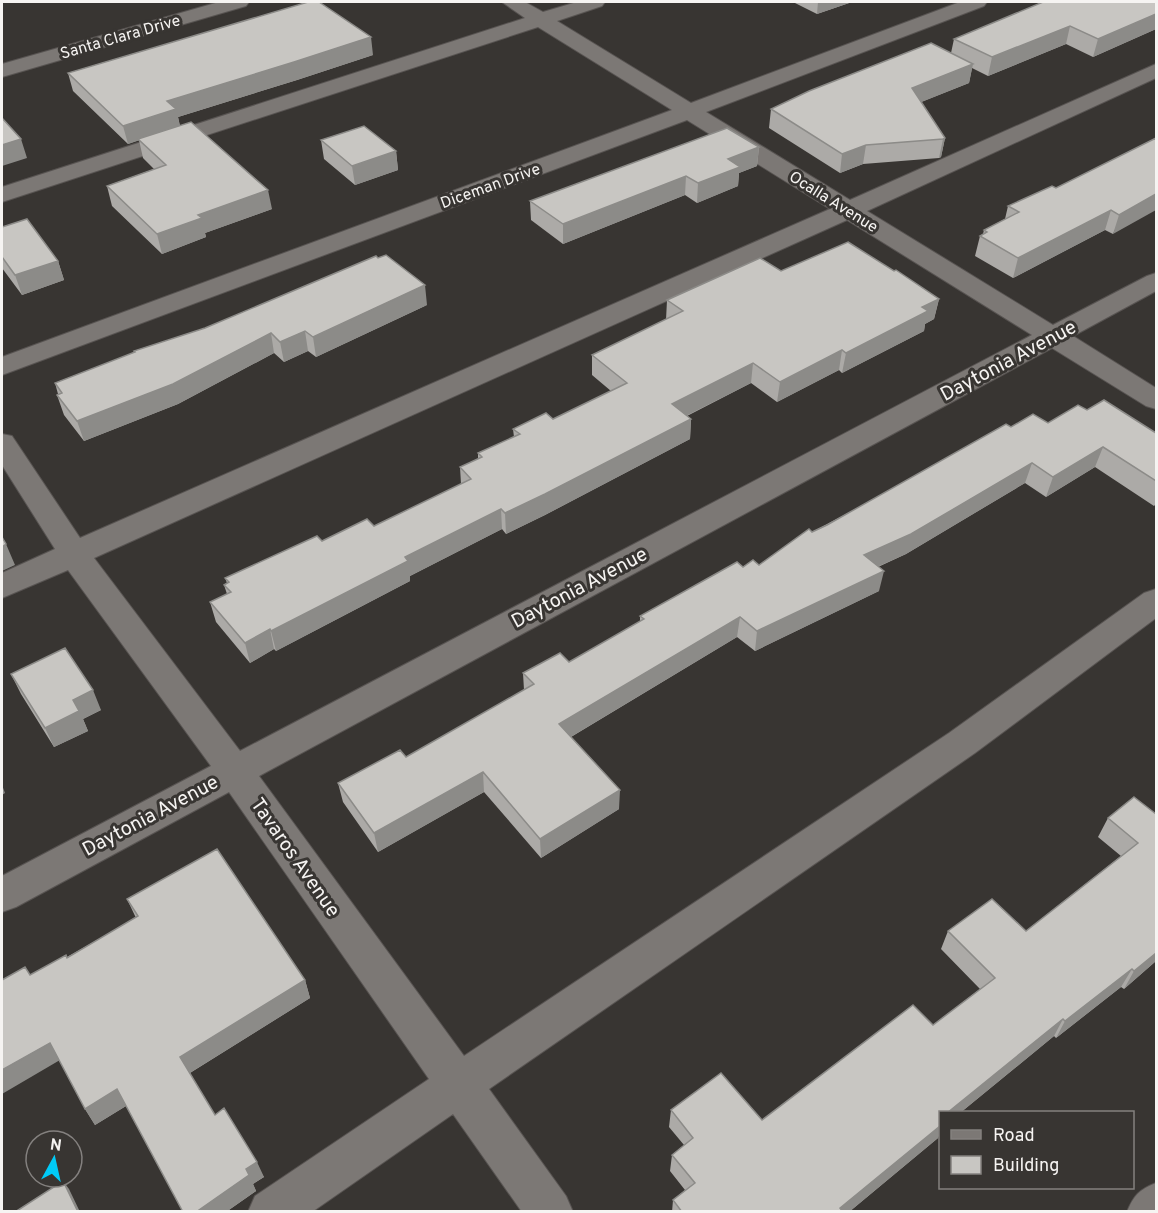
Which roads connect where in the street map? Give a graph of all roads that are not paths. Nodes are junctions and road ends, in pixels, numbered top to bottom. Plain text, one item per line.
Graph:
1 (239, 2) edge
2 (513, 2) edge
3 (595, 2) edge
4 (977, 2) edge
5 (541, 19) junction
6 (1156, 70) edge
7 (2, 71) edge
8 (690, 111) junction
9 (2, 195) edge
10 (849, 210) junction
11 (1156, 281) edge
12 (1052, 337) junction
13 (2, 366) edge
14 (1156, 400) edge
15 (2, 443) edge
16 (74, 555) junction
17 (2, 586) edge
18 (1156, 601) edge
19 (234, 770) junction
20 (2, 895) edge
21 (458, 1085) junction
22 (1156, 1206) edge
23 (271, 1212) edge
24 (550, 1212) edge
25 (1150, 1212) edge

1 - 7 street, Santa Clara Drive
2 - 5 street, Ocalla Avenue
3 - 5 street
4 - 8 street, Diceman Drive
5 - 8 street, Ocalla Avenue
5 - 9 street
6 - 10 street
8 - 10 street, Ocalla Avenue
8 - 13 street, Diceman Drive
10 - 12 street, Ocalla Avenue
10 - 16 street
11 - 12 street, Daytonia Avenue
12 - 14 street, Ocalla Avenue
12 - 19 street, Daytonia Avenue
15 - 16 street, Tavaros Avenue
16 - 17 street
16 - 19 street, Tavaros Avenue
18 - 21 street
19 - 20 street, Daytonia Avenue
19 - 21 street, Tavaros Avenue
21 - 23 street
21 - 24 street, Tavaros Avenue
22 - 25 street

